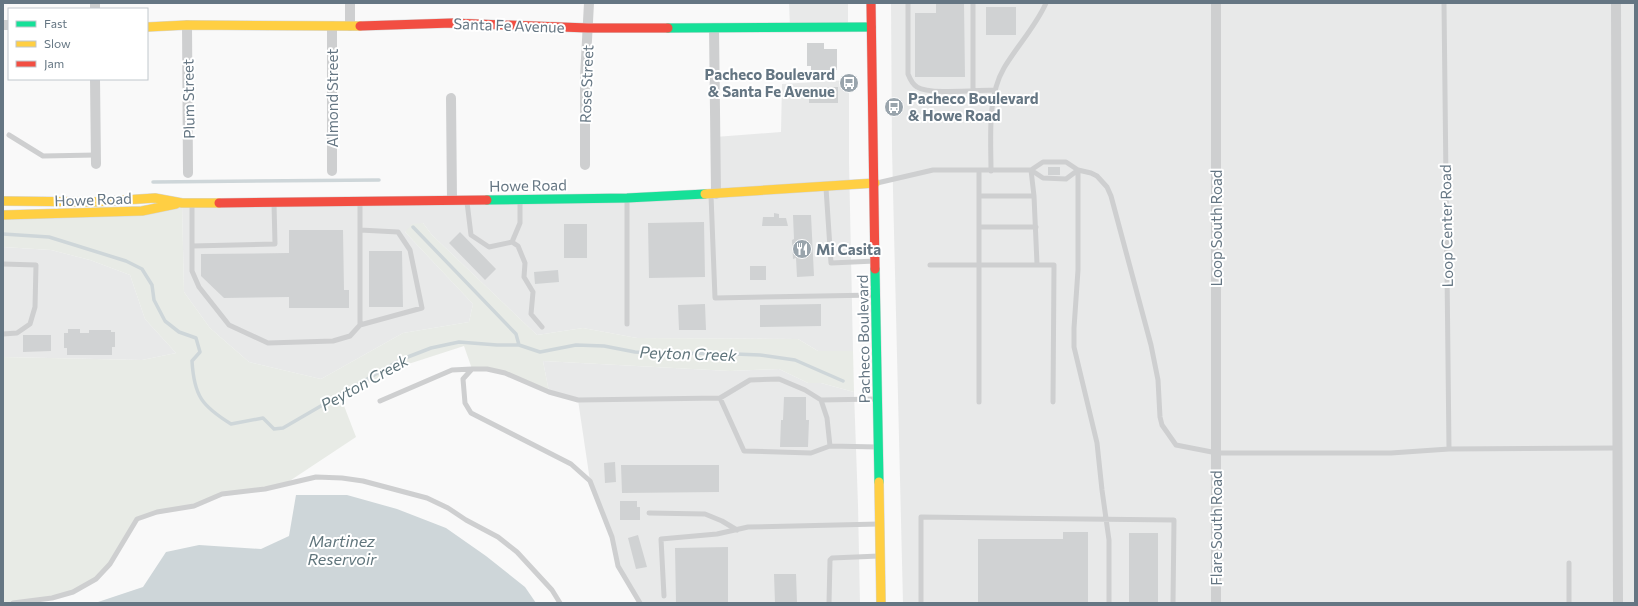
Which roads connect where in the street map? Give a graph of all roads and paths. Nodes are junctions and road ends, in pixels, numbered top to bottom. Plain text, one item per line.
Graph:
1 (350, 3) edge
2 (589, 3) edge
3 (871, 3) edge
4 (908, 3) edge
5 (973, 3) edge
6 (1046, 3) edge
7 (1216, 3) edge
8 (1444, 3) edge
9 (1616, 3) edge
10 (187, 25) junction
11 (332, 26) junction
12 (350, 26) junction
13 (148, 27) edge
14 (871, 27) junction
15 (588, 28) junction
16 (714, 28) junction
17 (95, 80) edge
18 (973, 90) junction
19 (995, 90) junction
20 (451, 98) dead end
21 (9, 136) dead end
22 (96, 160) joint
23 (585, 165) dead end
24 (1031, 170) junction
25 (1078, 170) junction
26 (332, 171) dead end
27 (979, 171) junction
28 (991, 171) junction
29 (188, 173) dead end
30 (874, 183) junction
31 (826, 187) junction
32 (713, 194) junction
33 (979, 196) junction
34 (1034, 196) junction
35 (627, 198) junction
36 (520, 199) junction
37 (360, 200) junction
38 (452, 200) junction
39 (467, 200) junction
40 (3, 201) edge
41 (274, 201) junction
42 (192, 202) junction
43 (182, 203) junction
44 (3, 215) edge
45 (979, 227) junction
46 (1036, 227) junction
47 (360, 230) junction
48 (512, 242) junction
49 (192, 246) junction
50 (876, 260) junction
51 (3, 264) edge
52 (979, 264) junction
53 (1037, 264) junction
54 (930, 265) dead end
55 (877, 295) junction
56 (628, 324) dead end
57 (360, 325) junction
58 (542, 326) dead end
59 (3, 334) edge
60 (472, 369) junction
61 (720, 398) junction
62 (878, 399) junction
63 (821, 400) junction
64 (380, 401) dead end
65 (979, 402) dead end
66 (1053, 402) dead end
67 (830, 446) junction
68 (878, 447) junction
69 (1618, 448) junction
70 (1449, 449) junction
71 (1217, 453) junction
72 (649, 513) dead end
73 (1106, 519) junction
74 (880, 524) junction
75 (736, 530) junction
76 (880, 556) junction
77 (1569, 563) dead end
78 (664, 596) dead end
79 (13, 603) edge
80 (560, 603) edge
81 (640, 603) edge
82 (829, 603) edge
83 (881, 603) edge
84 (921, 603) edge
85 (1109, 603) edge
86 (1173, 603) edge
87 (1216, 603) edge
88 (1569, 603) edge
89 (1618, 603) edge

1 - 12 street
2 - 15 street, Rose Street
3 - 14 street, Pacheco Boulevard
4 - 18 lane
5 - 18 lane
6 - 19 lane
7 - 71 street, Loop South Road
8 - 70 lane, Loop Center Road
9 - 69 street
10 - 11 street, Santa Fe Avenue
10 - 13 street, Santa Fe Avenue
10 - 29 street, Plum Street
11 - 12 street, Santa Fe Avenue
11 - 26 street, Almond Street
12 - 15 street, Santa Fe Avenue
14 - 16 street, Santa Fe Avenue
14 - 30 street, Pacheco Boulevard
15 - 16 street, Santa Fe Avenue
15 - 23 street, Rose Street
16 - 32 street
17 - 22 street
18 - 19 lane
19 - 28 lane
20 - 38 street
21 - 22 lane
24 - 25 lane
24 - 25 lane
24 - 28 lane
24 - 34 lane
25 - 71 lane
25 - 73 lane
27 - 28 lane
27 - 30 lane
27 - 33 lane
30 - 31 street, Howe Road
30 - 50 street, Pacheco Boulevard
31 - 32 street, Howe Road
31 - 50 lane
32 - 35 street, Howe Road
32 - 55 lane
33 - 34 lane
33 - 45 lane
34 - 46 lane
35 - 36 street, Howe Road
35 - 56 lane
36 - 39 street, Howe Road
36 - 48 lane
37 - 38 street, Howe Road
37 - 41 street, Howe Road
37 - 47 lane
38 - 39 street, Howe Road
39 - 48 lane
40 - 43 street, Howe Road
41 - 42 street, Howe Road
41 - 49 lane
42 - 43 street, Howe Road
42 - 49 lane
43 - 44 street, Howe Road
45 - 46 lane
45 - 52 lane
46 - 53 lane
47 - 57 lane
47 - 57 lane
48 - 58 lane
49 - 57 lane
50 - 55 street, Pacheco Boulevard
51 - 59 lane
52 - 53 lane
52 - 54 lane
52 - 65 lane
53 - 66 lane
55 - 62 street, Pacheco Boulevard
60 - 61 lane
60 - 64 lane
60 - 81 lane
61 - 63 lane
61 - 67 lane
62 - 63 lane
62 - 68 street, Pacheco Boulevard
63 - 67 lane
67 - 68 lane
68 - 74 street, Pacheco Boulevard
69 - 70 lane
69 - 89 street
70 - 71 lane
71 - 87 street, Flare South Road
72 - 75 lane
73 - 84 lane
73 - 85 lane
73 - 86 lane
74 - 75 lane
74 - 76 street, Pacheco Boulevard
75 - 78 lane
76 - 82 lane
76 - 83 street, Pacheco Boulevard
77 - 88 lane
79 - 80 lane

